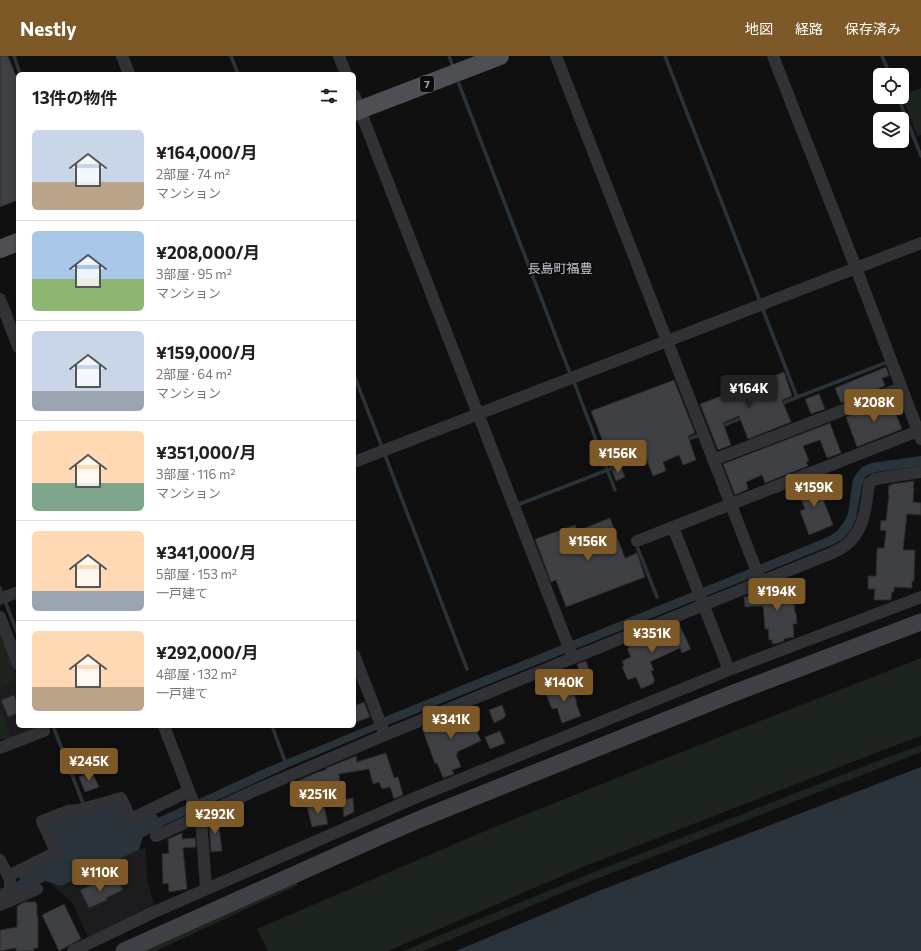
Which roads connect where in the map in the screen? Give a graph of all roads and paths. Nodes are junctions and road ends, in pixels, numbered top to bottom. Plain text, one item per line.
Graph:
1 (122, 56) edge
2 (339, 56) edge
3 (500, 56) edge
4 (556, 56) edge
5 (773, 56) edge
6 (128, 72) edge
7 (345, 72) edge
8 (356, 106) edge
9 (16, 243) edge
10 (921, 243) edge
11 (0, 249) edge
12 (856, 268) junction
13 (0, 299) edge
14 (667, 341) junction
15 (16, 342) edge
16 (901, 388) junction
17 (478, 414) junction
18 (920, 435) edge
19 (713, 460) junction
20 (356, 461) edge
21 (921, 472) edge
22 (730, 504) junction
23 (673, 527) junction
24 (637, 541) dead end
25 (760, 580) junction
26 (921, 597) edge
27 (703, 604) junction
28 (0, 617) edge
29 (921, 622) edge
30 (572, 656) junction
31 (16, 659) edge
32 (356, 660) edge
33 (729, 670) junction
34 (43, 728) edge
35 (165, 728) edge
36 (384, 734) junction
37 (0, 748) edge
38 (191, 795) junction
39 (199, 814) junction
40 (156, 836) dead end
41 (0, 860) edge
42 (9, 877) junction
43 (37, 889) dead end
44 (206, 889) junction
45 (6, 902) edge
46 (73, 951) edge
47 (124, 951) edge

1 - 6 street
2 - 7 street
3 - 8 main road, 7
4 - 14 street
5 - 12 street
8 - 17 street
9 - 11 main road
10 - 12 street
12 - 14 street
12 - 16 street
13 - 15 street
14 - 17 street
14 - 19 street
16 - 18 street
16 - 19 street
17 - 20 street
17 - 30 street
18 - 22 street
19 - 22 street
21 - 25 street
22 - 23 street
22 - 25 street
23 - 24 street
23 - 27 street
25 - 27 street
26 - 33 street
27 - 30 street
27 - 33 street
28 - 31 street
29 - 47 street
30 - 36 street
32 - 36 street
33 - 44 street
34 - 37 street
35 - 38 street
36 - 39 street
38 - 39 street
38 - 42 street
39 - 40 street
39 - 44 street
41 - 42 street
42 - 45 street
43 - 45 street
44 - 46 street

